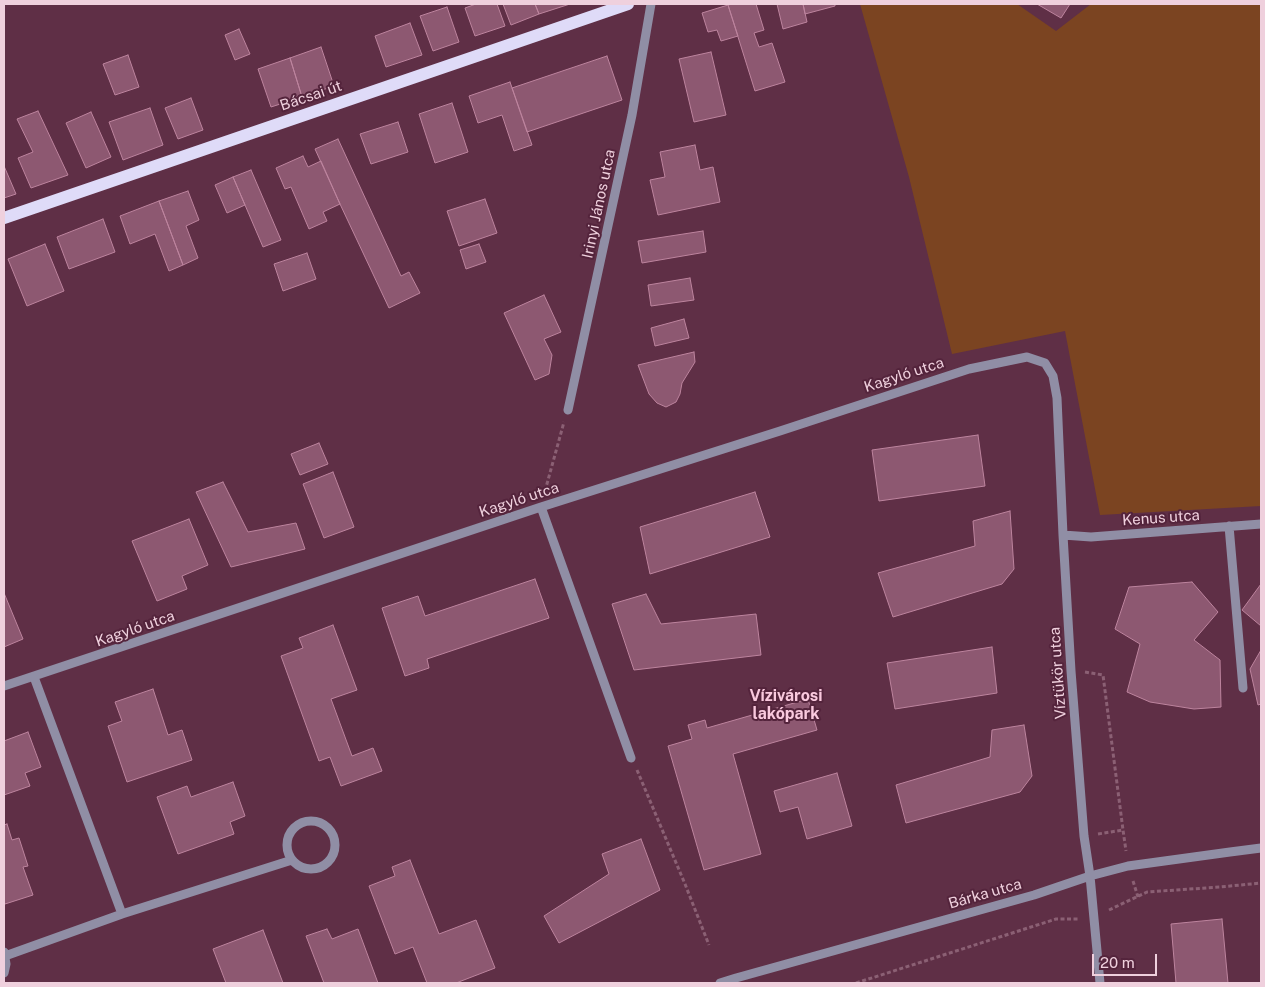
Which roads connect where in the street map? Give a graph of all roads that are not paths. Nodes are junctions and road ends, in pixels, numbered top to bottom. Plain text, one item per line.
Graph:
1 (628, 4) edge
2 (650, 4) edge
3 (4, 218) edge
4 (1045, 363) joint
5 (568, 410) road end
6 (541, 507) junction
7 (1261, 524) edge
8 (1229, 526) junction
9 (1063, 534) junction
10 (34, 677) junction
11 (4, 686) edge
12 (1243, 688) dead end
13 (631, 758) road end
14 (1261, 848) edge
15 (292, 860) junction
16 (1090, 876) junction
17 (122, 914) junction
18 (5, 954) edge
19 (4, 973) edge
20 (720, 983) edge
21 (1100, 983) edge

1 - 3 main road, Bácsai út
2 - 5 street, Irinyi János utca
4 - 6 street, Kagyló utca
4 - 9 street, Víztükör utca
6 - 10 street, Kagyló utca
6 - 13 street
7 - 8 street, Kenus utca
8 - 9 street, Kenus utca
8 - 12 street
9 - 16 street, Víztükör utca
10 - 11 street, Kagyló utca
10 - 17 street
14 - 16 street, Bárka utca
15 - 15 street
15 - 17 street
16 - 20 street, Bárka utca
16 - 21 street, Víztükör utca
17 - 18 street
18 - 19 street

